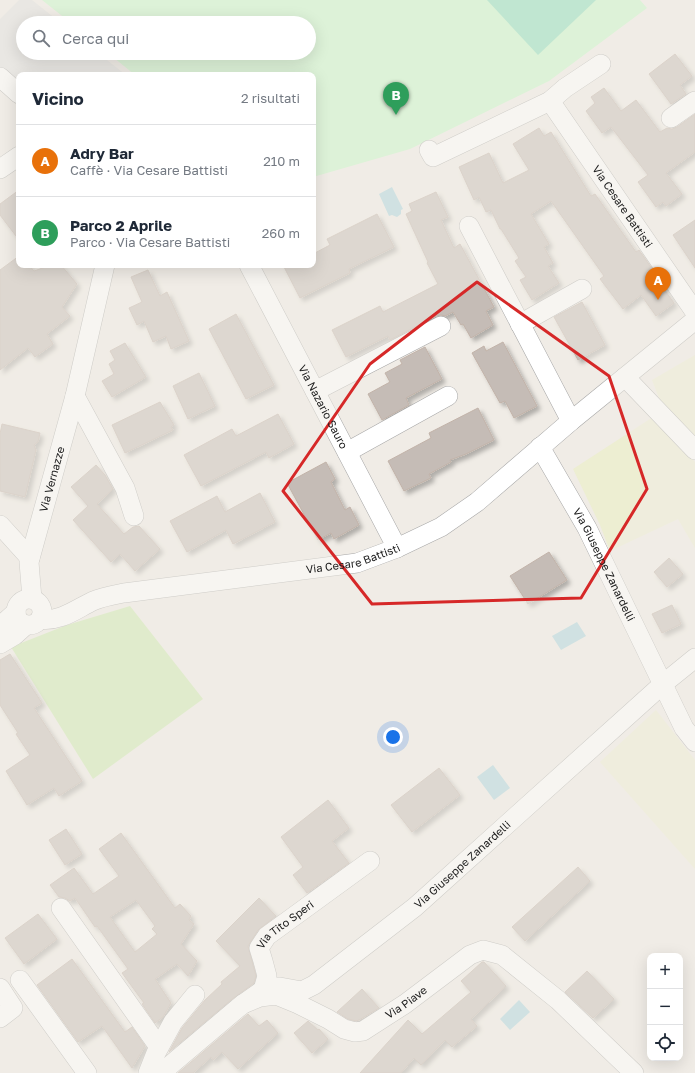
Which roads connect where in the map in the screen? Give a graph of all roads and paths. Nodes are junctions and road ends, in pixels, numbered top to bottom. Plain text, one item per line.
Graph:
1 (601, 64) dead end
2 (0, 77) edge
3 (16, 91) edge
4 (695, 100) edge
5 (550, 101) junction
6 (671, 118) dead end
7 (429, 150) dead end
8 (16, 158) edge
9 (0, 169) edge
10 (469, 226) dead end
11 (104, 268) edge
12 (251, 268) edge
13 (582, 289) dead end
14 (695, 312) edge
15 (695, 320) edge
16 (520, 324) junction
17 (441, 326) dead end
18 (626, 377) junction
19 (315, 391) junction
20 (75, 396) junction
21 (448, 396) dead end
22 (571, 421) junction
23 (540, 447) junction
24 (695, 450) edge
25 (347, 452) junction
26 (134, 516) dead end
27 (0, 525) edge
28 (397, 548) junction
29 (30, 560) junction
30 (29, 611) junction
31 (0, 626) edge
32 (0, 644) edge
33 (695, 658) edge
34 (668, 680) junction
35 (695, 742) edge
36 (370, 861) dead end
37 (61, 908) dead end
38 (20, 980) dead end
39 (0, 988) edge
40 (263, 990) junction
41 (195, 995) dead end
42 (243, 1004) junction
43 (0, 1018) edge
44 (159, 1047) junction
45 (87, 1073) edge
46 (148, 1073) edge
47 (161, 1073) edge
48 (634, 1073) edge

1 - 5 street
2 - 3 street
4 - 6 street
5 - 7 street
5 - 14 street, Via Cesare Battisti
8 - 9 street
10 - 16 street
11 - 20 street, Via Vernazze
12 - 19 street, Via Nazario Sauro
13 - 16 street
15 - 18 street, Via Cesare Battisti
16 - 22 street
17 - 19 street
18 - 22 street, Via Cesare Battisti
18 - 24 street
19 - 25 street, Via Nazario Sauro
20 - 26 street
20 - 29 street, Via Vernazze
21 - 25 street
22 - 23 street, Via Cesare Battisti
23 - 28 street, Via Cesare Battisti
23 - 34 street, Via Giuseppe Zanardelli
25 - 28 street, Via Nazario Sauro
27 - 29 street
28 - 30 street, Via Cesare Battisti
29 - 30 street, Via Vernazze
30 - 31 street
30 - 32 street
33 - 34 street
34 - 35 street
34 - 40 street, Via Giuseppe Zanardelli
36 - 40 street, Via Tito Speri
37 - 44 street
38 - 45 street
39 - 43 street
40 - 42 street, Via Giuseppe Zanardelli
41 - 44 street
42 - 47 street, Via Piave
42 - 48 street, Via Piave
44 - 46 street

